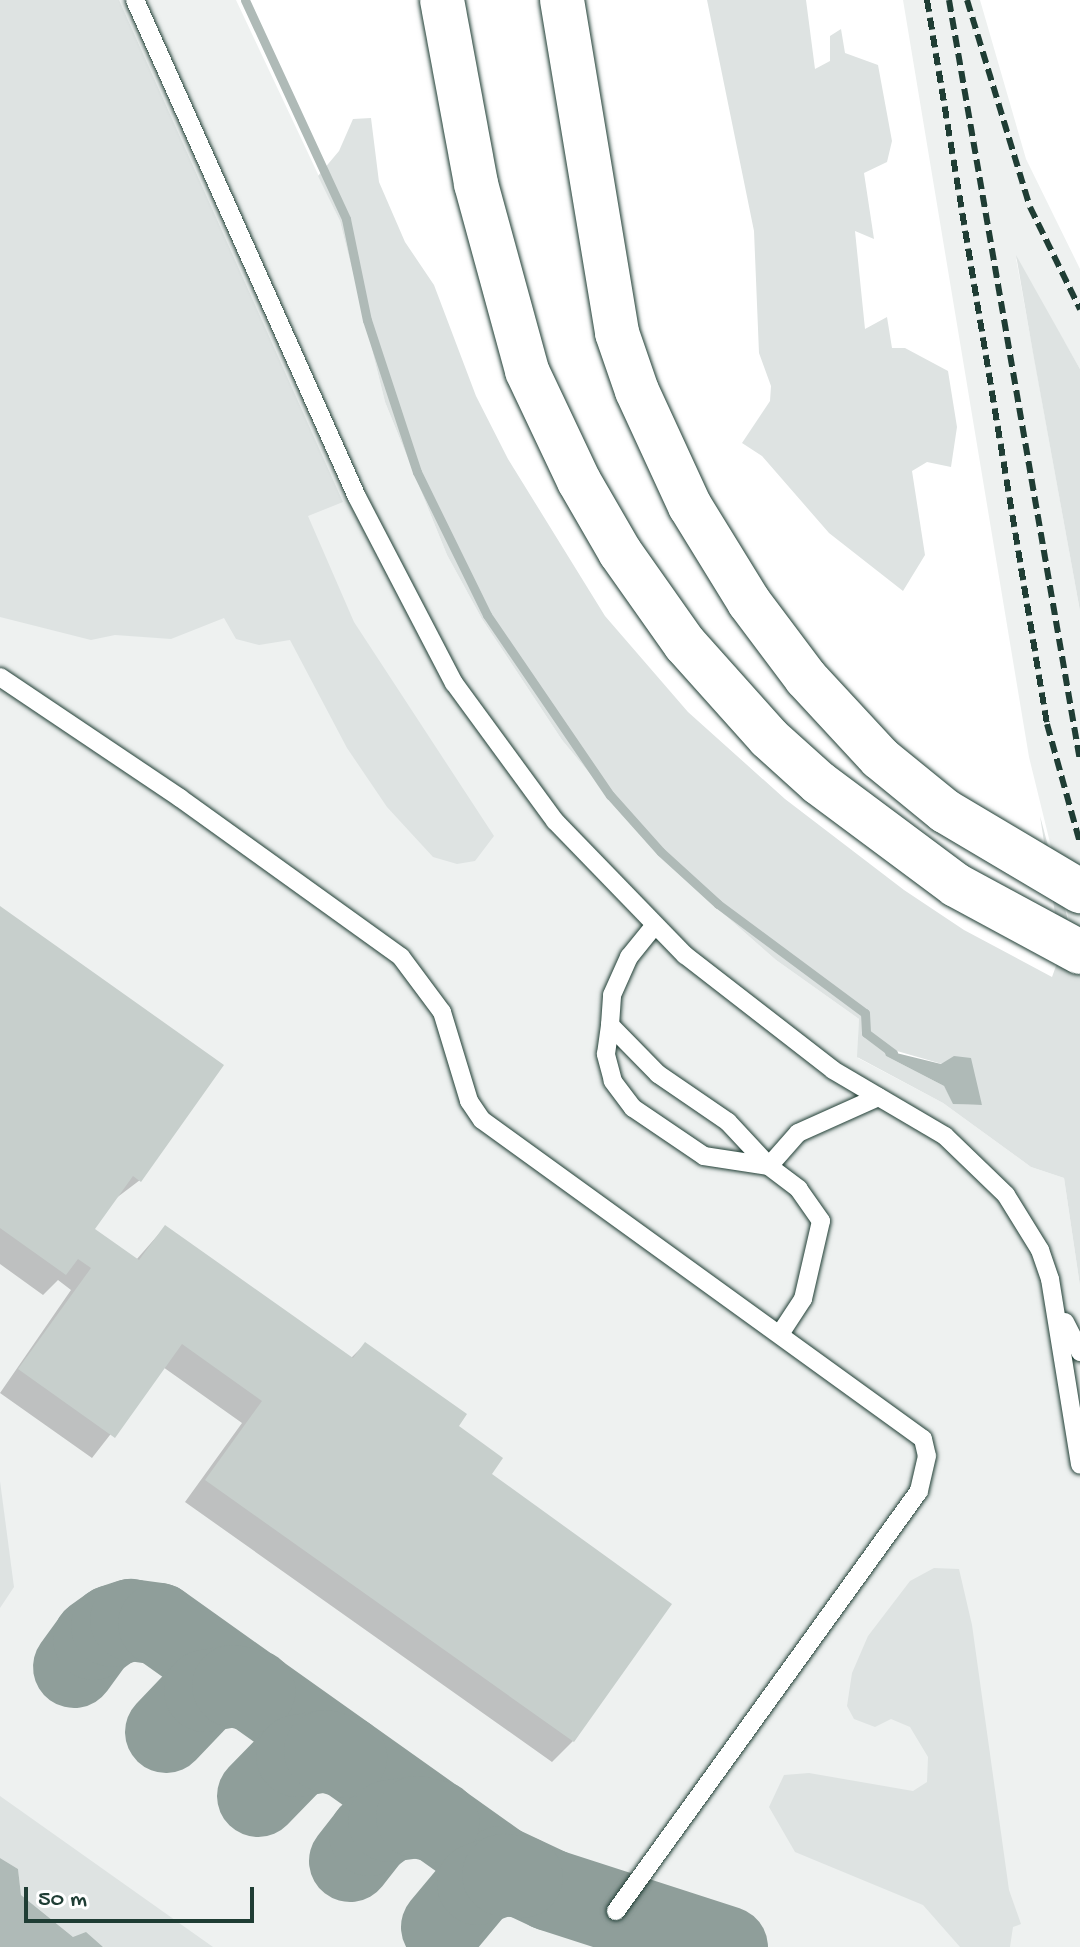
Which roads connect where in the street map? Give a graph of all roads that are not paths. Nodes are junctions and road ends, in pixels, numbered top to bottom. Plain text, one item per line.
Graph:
1 (135, 0) edge
2 (442, 0) edge
3 (456, 0) edge
4 (562, 0) edge
5 (584, 0) edge
6 (588, 166) junction
7 (476, 184) junction
8 (0, 677) edge
9 (1080, 891) edge
10 (654, 926) junction
11 (1080, 952) edge
12 (610, 1025) junction
13 (878, 1097) junction
14 (769, 1166) junction
15 (1057, 1305) junction
16 (780, 1334) junction
17 (1080, 1352) edge
18 (1080, 1465) edge
19 (616, 1911) dead end

1 - 10 lane
2 - 7 highway
3 - 7 highway
4 - 6 highway
5 - 6 highway
6 - 9 highway
7 - 11 highway
8 - 16 lane
10 - 12 lane
10 - 13 lane
12 - 14 lane
12 - 14 lane
13 - 14 lane
13 - 15 lane
14 - 16 lane
15 - 17 lane
15 - 18 lane
16 - 19 lane

